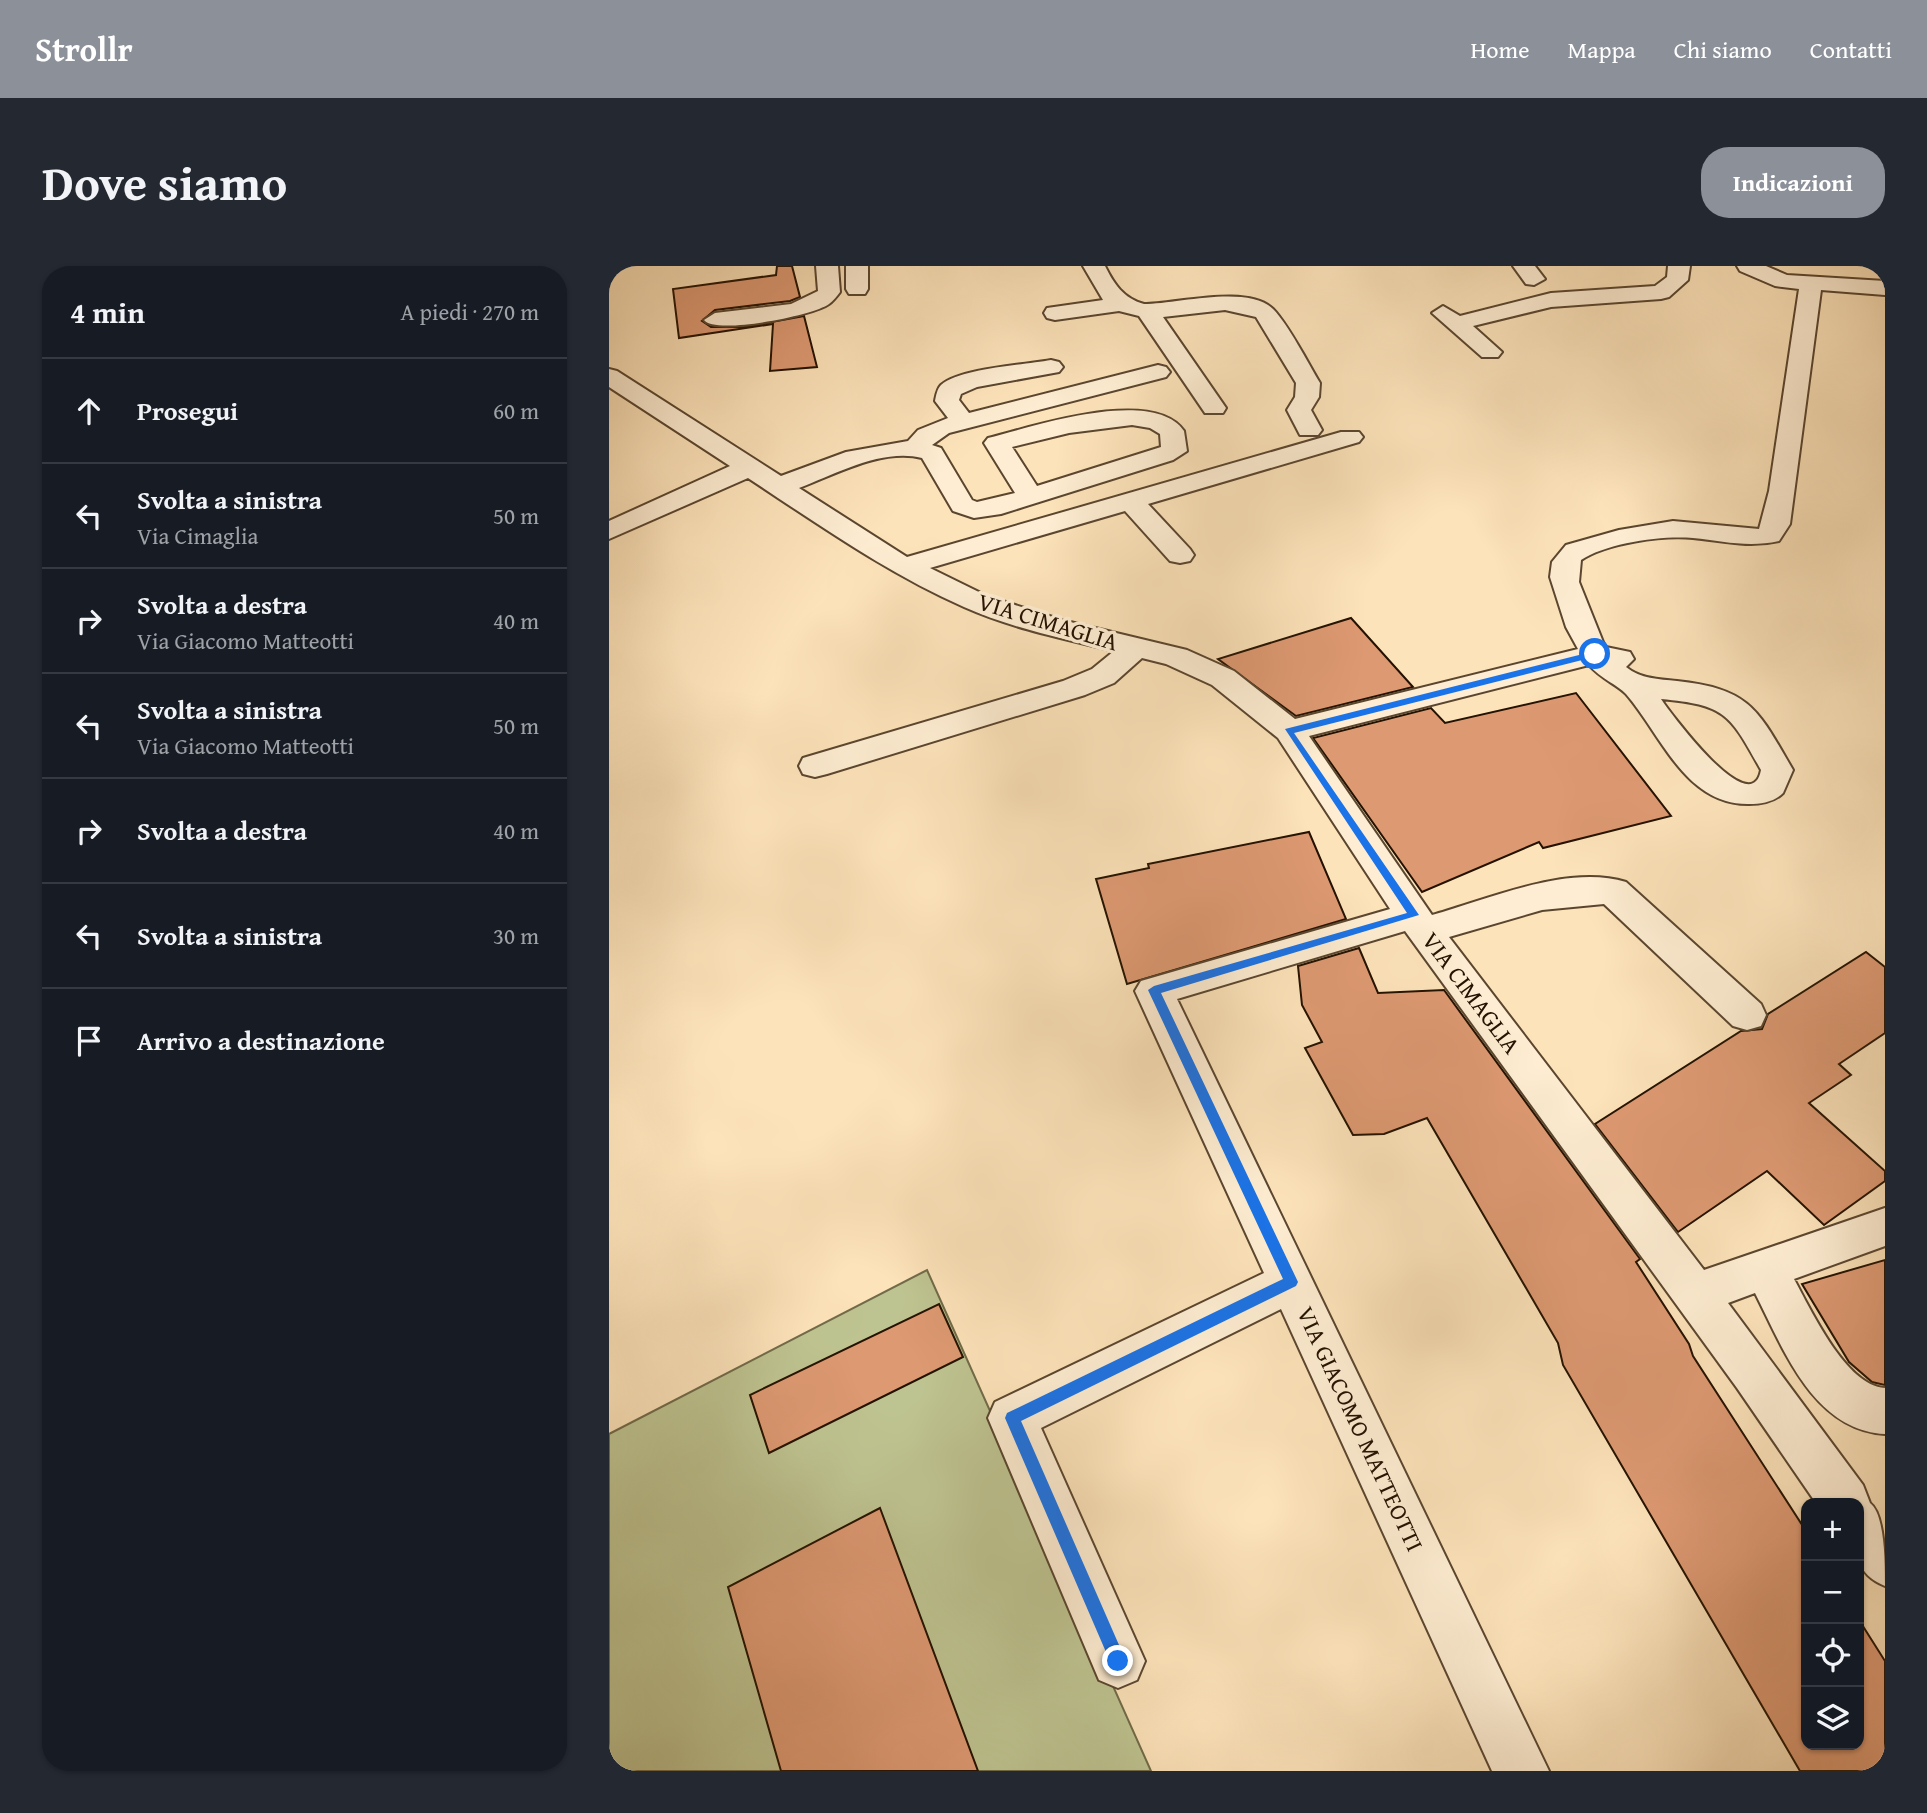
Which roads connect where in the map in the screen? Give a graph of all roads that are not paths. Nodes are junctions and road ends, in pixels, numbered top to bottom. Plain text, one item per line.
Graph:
1 (827, 266) edge
2 (857, 266) edge
3 (1094, 266) edge
4 (1679, 266) edge
5 (1748, 266) edge
6 (1811, 284) junction
7 (1885, 288) edge
8 (857, 289) dead end
9 (1122, 304) junction
10 (1147, 311) junction
11 (1055, 313) dead end
12 (715, 320) dead end
13 (1490, 352) dead end
14 (1051, 367) dead end
15 (1158, 372) dead end
16 (609, 376) edge
17 (1214, 408) dead end
18 (963, 421) junction
19 (1310, 430) dead end
20 (1350, 437) dead end
21 (997, 443) junction
22 (924, 450) junction
23 (750, 467) junction
24 (779, 486) junction
25 (1030, 496) junction
26 (1129, 499) junction
27 (609, 531) edge
28 (1687, 547) dead end
29 (1180, 555) dead end
30 (904, 567) junction
31 (1137, 648) junction
32 (1595, 654) junction
33 (1630, 672) junction
34 (1743, 687) dead end
35 (1289, 731) junction
36 (815, 766) dead end
37 (1419, 923) junction
38 (1747, 1016) dead end
39 (1885, 1227) edge
40 (1766, 1269) junction
41 (1291, 1282) junction
42 (1695, 1294) junction
43 (1885, 1410) edge
44 (1841, 1498) edge
45 (1864, 1531) edge
46 (1885, 1561) edge
47 (1118, 1661) dead end
48 (1521, 1771) edge

1 - 12 street
2 - 8 street
3 - 9 street
4 - 13 street
5 - 6 street
6 - 7 street
6 - 32 street
9 - 10 street
9 - 11 street
10 - 17 street
10 - 19 street
14 - 18 street
15 - 18 street
16 - 23 street, VIA CIMAGLIA
18 - 22 street
20 - 26 street
21 - 22 street
21 - 25 street
21 - 25 street
22 - 24 street
22 - 25 street
23 - 24 street, VIA CIMAGLIA
23 - 27 street
24 - 30 street, VIA CIMAGLIA
26 - 29 street
26 - 30 street
28 - 33 street
30 - 31 street, VIA CIMAGLIA
31 - 35 street, VIA CIMAGLIA
31 - 36 street
32 - 33 street
32 - 35 street
33 - 34 street
35 - 37 street, VIA CIMAGLIA
37 - 38 street
37 - 41 street, VIA GIACOMO MATTEOTTI
37 - 42 street, VIA CIMAGLIA
39 - 40 street
40 - 42 street
40 - 43 street
41 - 47 street
41 - 48 street, VIA GIACOMO MATTEOTTI
42 - 44 street, VIA CIMAGLIA
45 - 46 street

